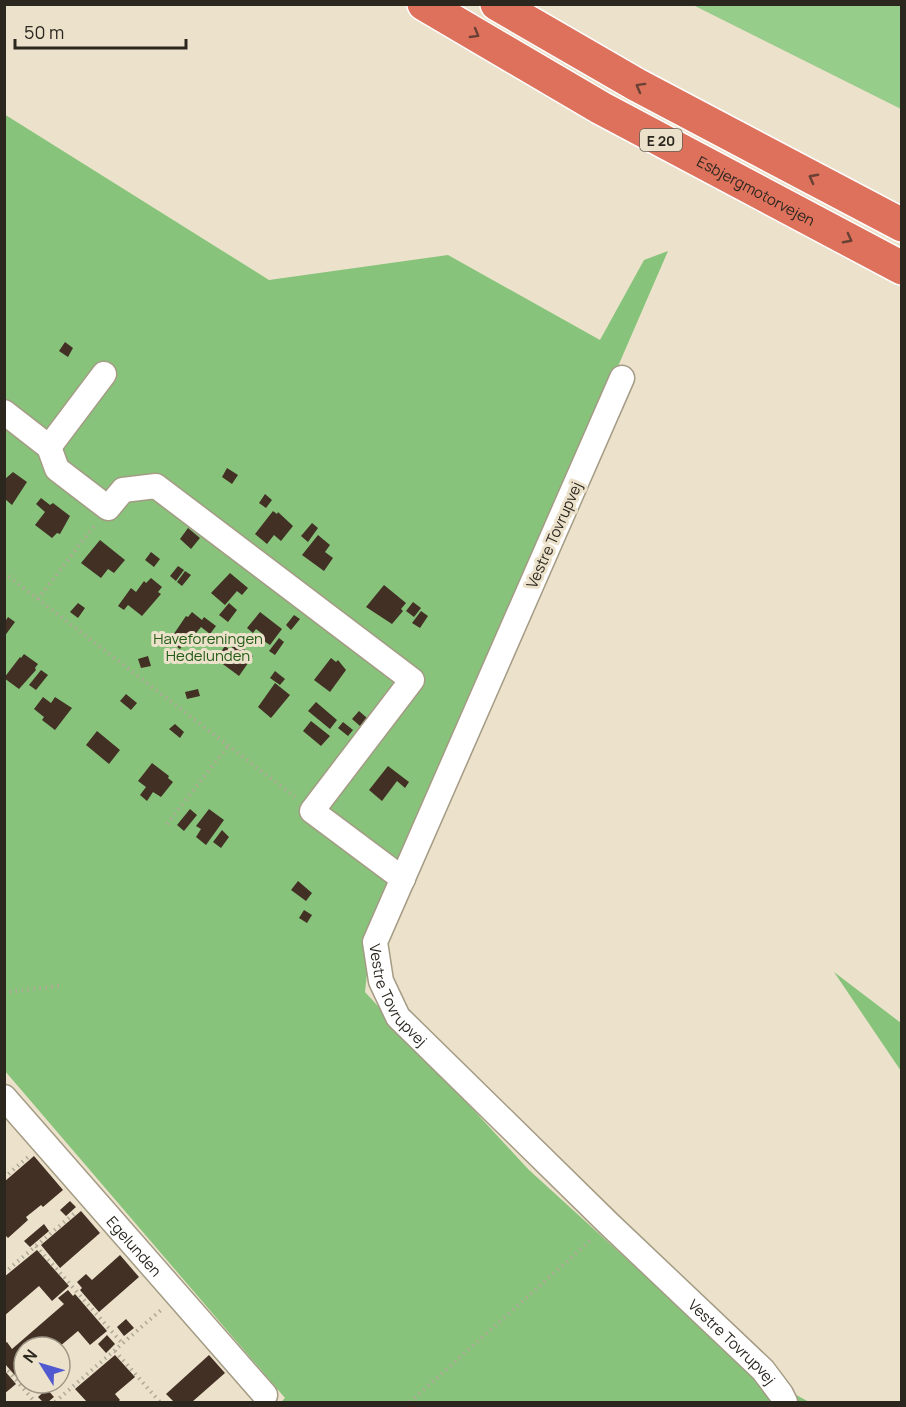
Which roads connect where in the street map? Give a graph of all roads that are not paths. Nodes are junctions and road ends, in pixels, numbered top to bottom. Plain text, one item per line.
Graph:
1 (424, 4) edge
2 (497, 4) edge
3 (902, 225) edge
4 (902, 268) edge
5 (104, 374) dead end
6 (622, 378) dead end
7 (4, 412) edge
8 (49, 447) junction
9 (403, 879) junction
10 (4, 1097) edge
11 (265, 1395) dead end
12 (784, 1402) edge

1 -> 4 highway, Esbjergmotorvejen / E 20
3 -> 2 highway, E 20
5 - 8 street
6 - 9 street, Vestre Tovrupvej
7 - 8 street
8 - 9 street
9 - 12 street, Vestre Tovrupvej
10 - 11 street, Egelunden

